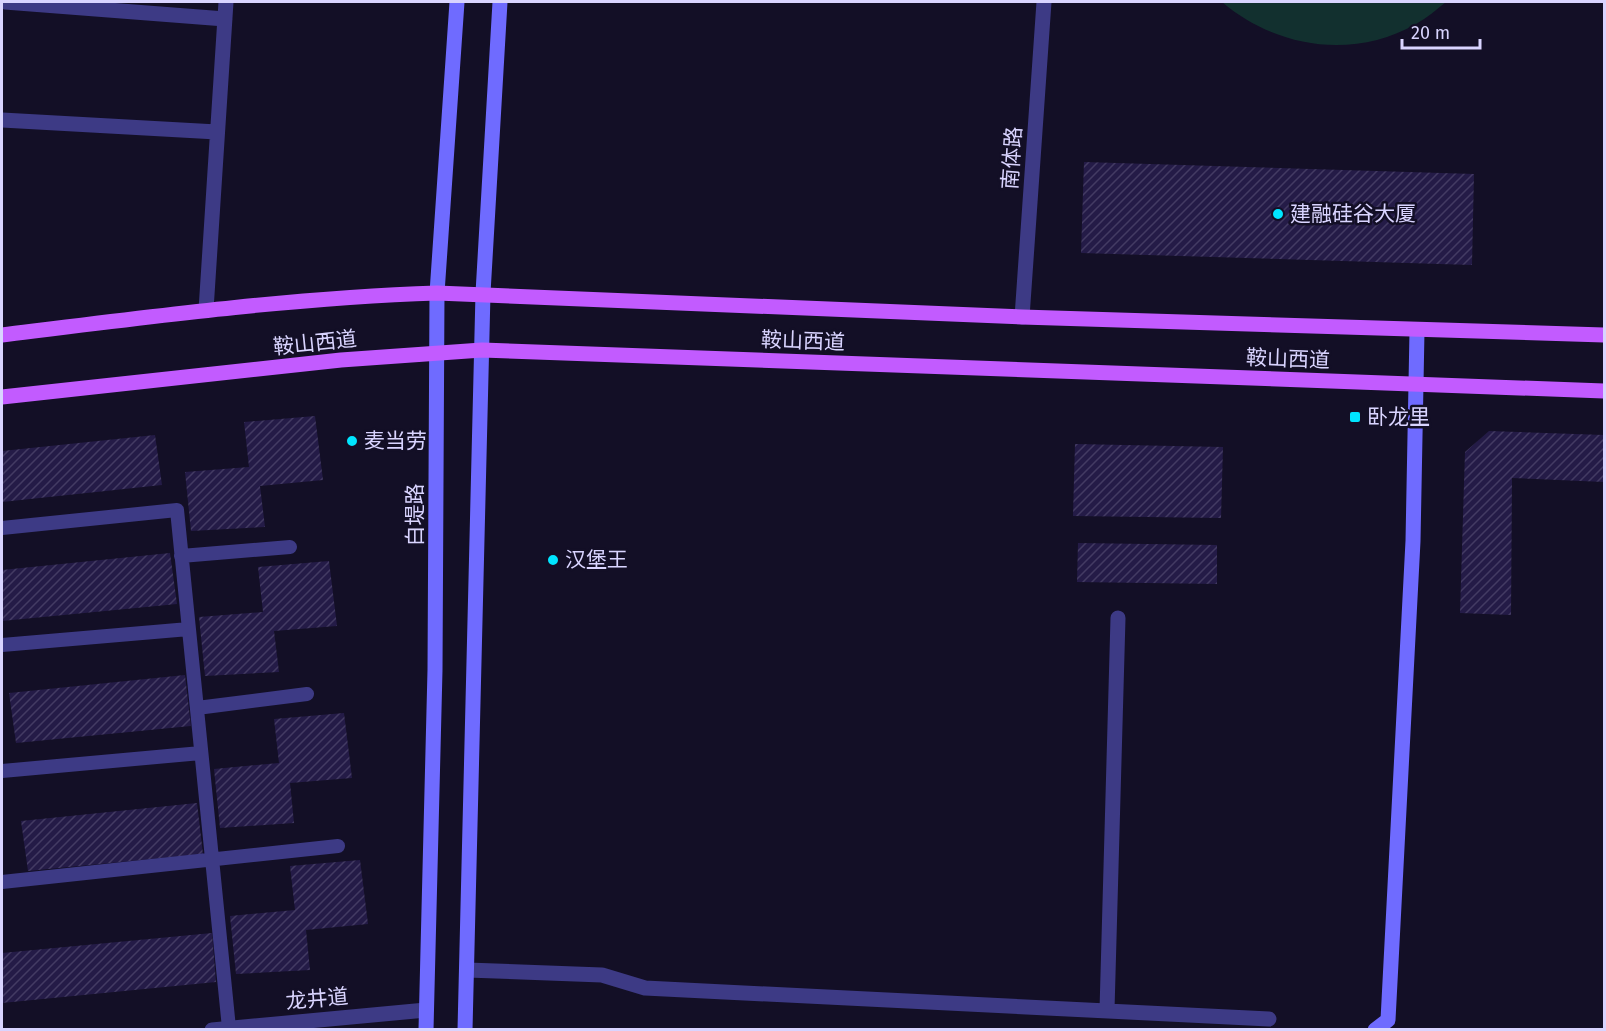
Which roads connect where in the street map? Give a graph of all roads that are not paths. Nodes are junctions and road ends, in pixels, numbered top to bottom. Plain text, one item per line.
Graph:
1 (5, 2) edge
2 (226, 2) edge
3 (457, 2) edge
4 (500, 2) edge
5 (1044, 2) edge
6 (225, 19) junction
7 (2, 120) edge
8 (217, 132) junction
9 (437, 292) junction
10 (483, 293) junction
11 (206, 310) junction
12 (1022, 317) junction
13 (1417, 331) junction
14 (2, 335) edge
15 (1605, 335) edge
16 (482, 350) junction
17 (436, 352) junction
18 (1417, 385) junction
19 (1605, 391) edge
20 (2, 397) edge
21 (2, 528) edge
22 (290, 547) dead end
23 (181, 556) junction
24 (1118, 618) dead end
25 (189, 629) junction
26 (2, 645) edge
27 (307, 694) dead end
28 (196, 708) junction
29 (201, 753) junction
30 (2, 771) edge
31 (338, 846) dead end
32 (212, 861) junction
33 (2, 882) edge
34 (467, 970) junction
35 (426, 1010) junction
36 (1107, 1010) junction
37 (1269, 1019) dead end
38 (229, 1028) junction
39 (212, 1029) edge
40 (426, 1029) edge
41 (465, 1029) edge
42 (1375, 1029) edge

1 - 6 street
2 - 6 street
3 - 9 main road, 白堤路
4 - 10 main road
5 - 12 street, 南体路
6 - 8 street
7 - 8 street
8 - 11 street
9 - 10 main road, 鞍山西道
9 - 11 main road, 鞍山西道
9 - 17 main road, 白堤路
10 - 12 main road, 鞍山西道
10 - 16 main road
11 - 14 main road, 鞍山西道
12 - 13 main road, 鞍山西道
13 - 15 main road, 鞍山西道
13 - 18 main road
16 - 17 main road, 鞍山西道
16 - 18 main road, 鞍山西道
16 - 34 main road
17 - 20 main road, 鞍山西道
17 - 35 main road, 白堤路
18 - 19 main road, 鞍山西道
18 - 42 main road
21 - 23 lane
22 - 23 lane
23 - 25 lane
24 - 36 street
25 - 26 lane
25 - 28 lane
27 - 28 lane
28 - 29 lane
29 - 30 lane
29 - 32 lane
31 - 32 lane
32 - 33 lane
32 - 38 lane
34 - 36 street
34 - 41 main road
35 - 38 street, 龙井道
35 - 40 main road, 白堤路
36 - 37 street
38 - 39 street, 龙井道

